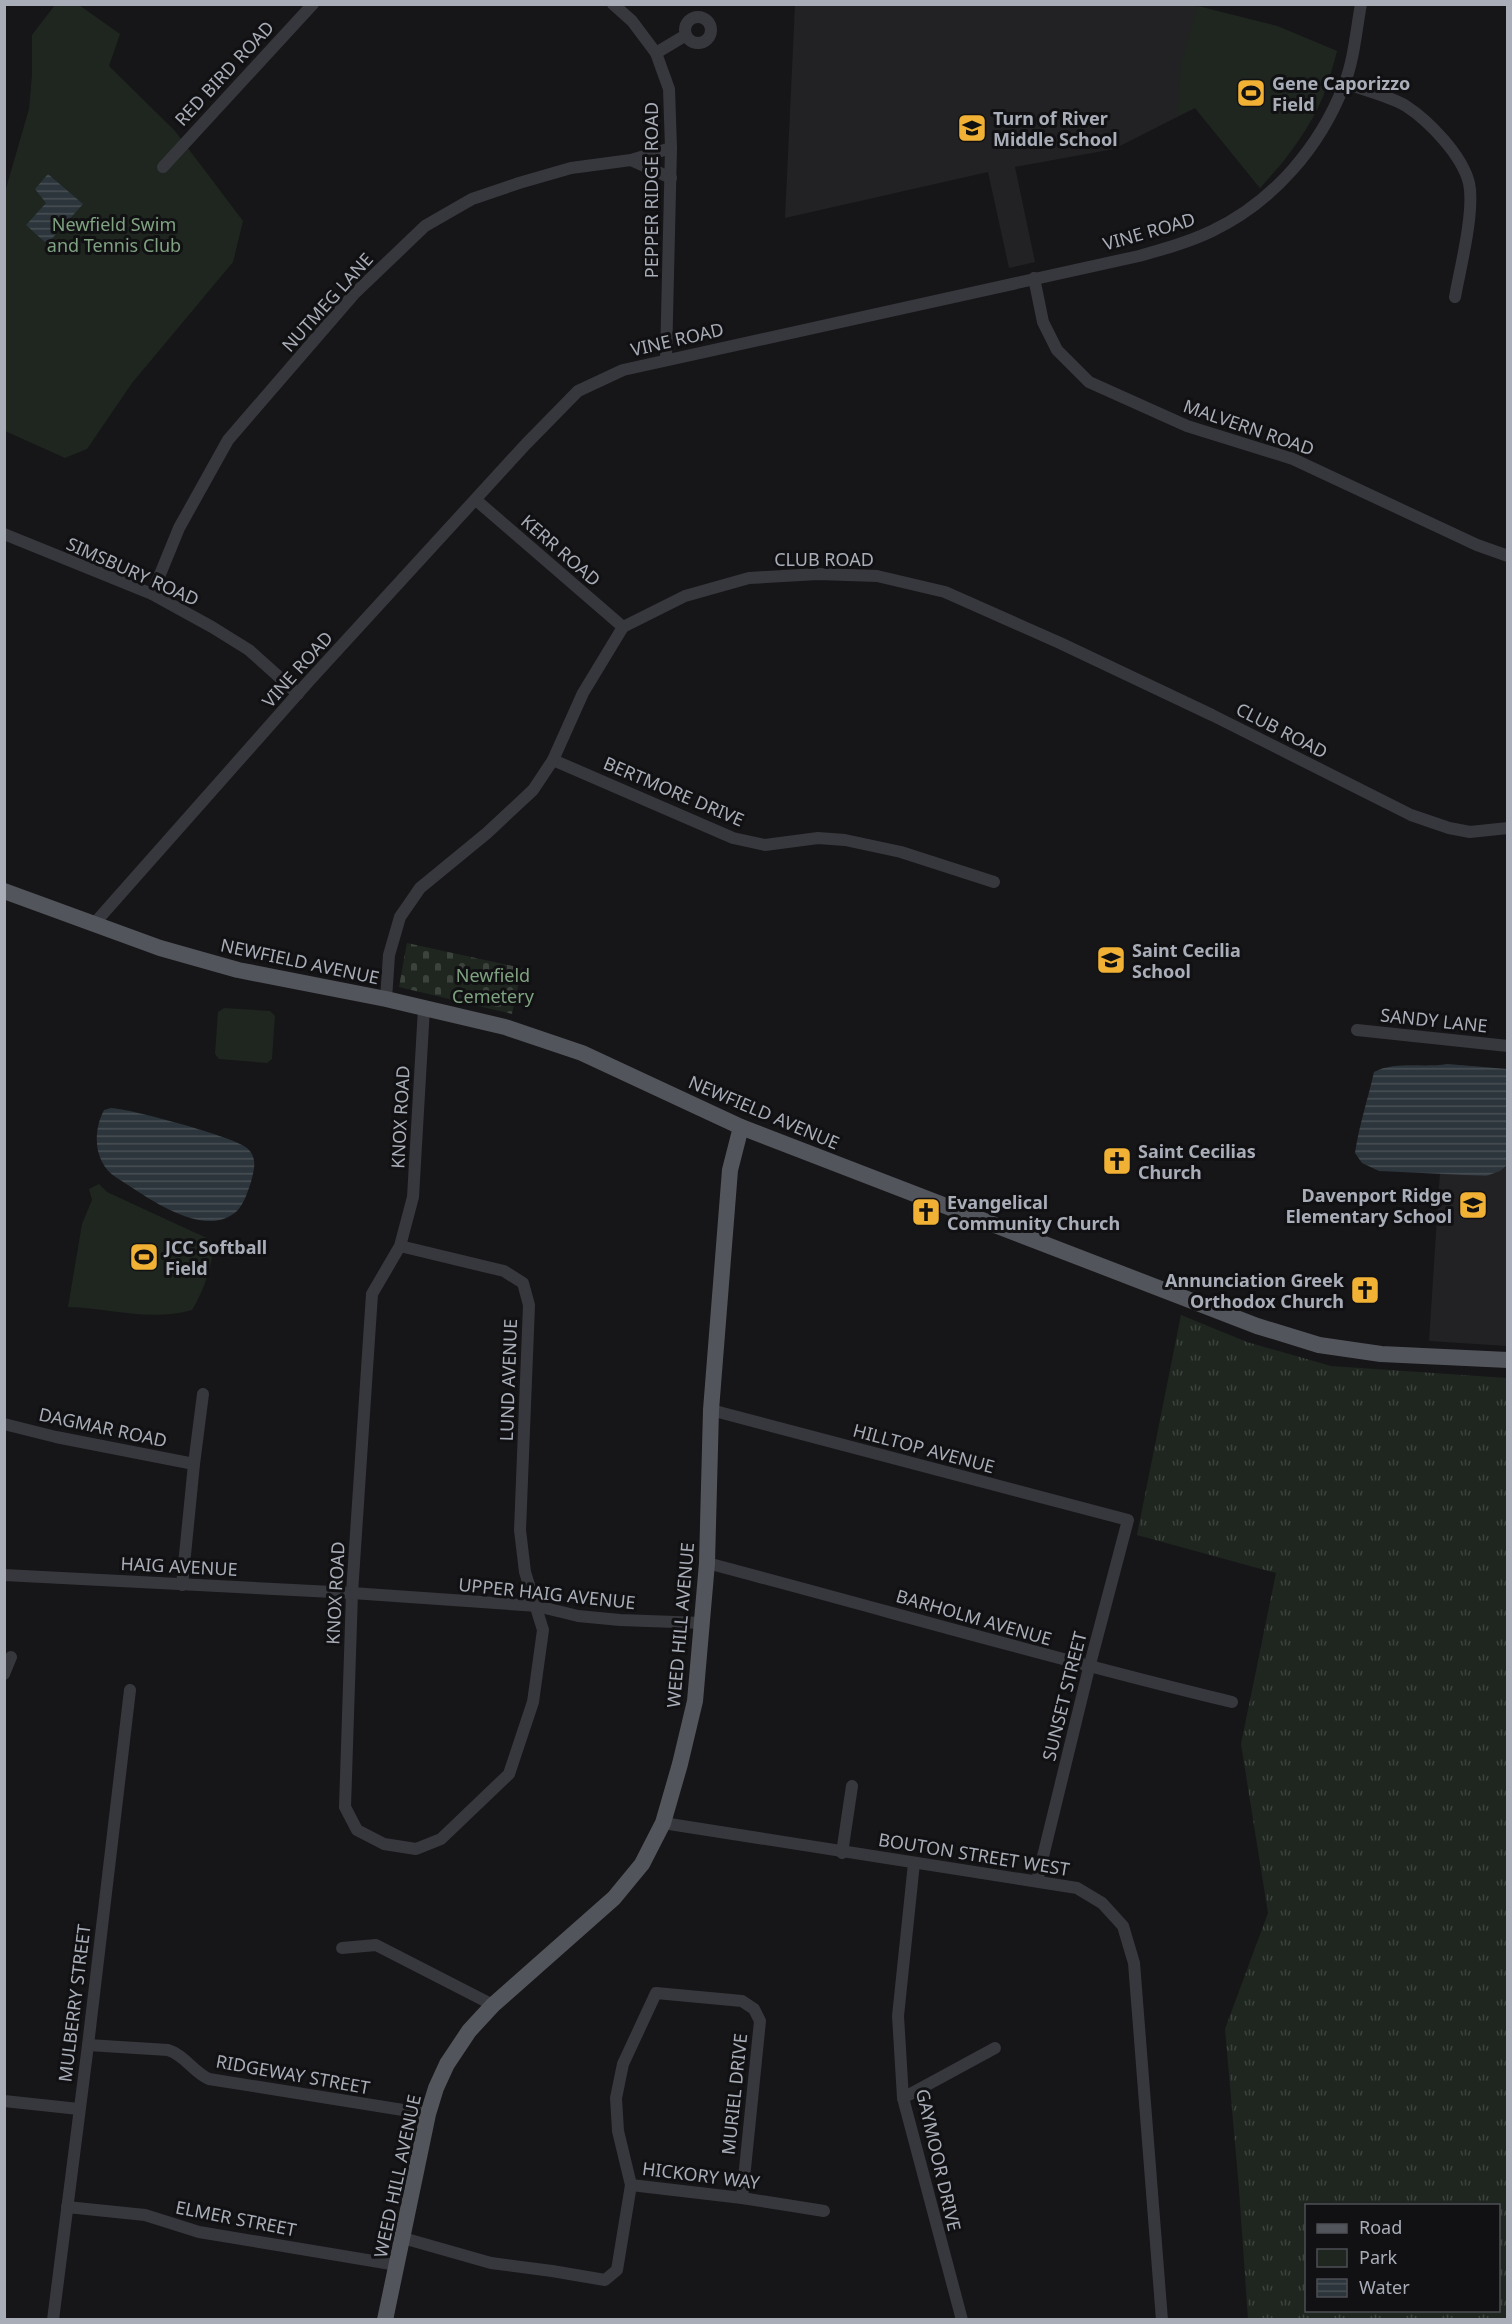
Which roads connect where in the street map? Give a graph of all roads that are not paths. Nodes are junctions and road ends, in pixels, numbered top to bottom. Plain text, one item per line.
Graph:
1 (313, 4) edge
2 (613, 4) edge
3 (1361, 4) edge
4 (686, 35) dead end
5 (656, 53) junction
6 (1345, 83) junction
7 (671, 148) junction
8 (631, 160) junction
9 (162, 167) dead end
10 (671, 178) junction
11 (1034, 278) junction
12 (1455, 297) dead end
13 (666, 359) junction
14 (476, 500) junction
15 (4, 534) edge
16 (1508, 556) edge
17 (152, 594) junction
18 (623, 627) junction
19 (298, 694) junction
20 (553, 760) junction
21 (1508, 828) edge
22 (994, 882) dead end
23 (4, 891) edge
24 (93, 925) junction
25 (386, 999) junction
26 (424, 1008) junction
27 (1357, 1030) dead end
28 (1508, 1046) edge
29 (741, 1126) junction
30 (400, 1246) junction
31 (1508, 1360) edge
32 (203, 1395) dead end
33 (711, 1410) junction
34 (4, 1424) edge
35 (194, 1464) junction
36 (1128, 1520) joint
37 (707, 1563) junction
38 (4, 1575) edge
39 (182, 1585) junction
40 (352, 1593) junction
41 (537, 1606) junction
42 (703, 1623) junction
43 (11, 1657) dead end
44 (1089, 1668) junction
45 (4, 1674) edge
46 (130, 1690) dead end
47 (1232, 1702) dead end
48 (852, 1786) dead end
49 (663, 1823) junction
50 (842, 1853) junction
51 (914, 1863) junction
52 (1037, 1881) junction
53 (342, 1948) dead end
54 (493, 2005) junction
55 (88, 2045) junction
56 (995, 2048) dead end
57 (903, 2098) junction
58 (4, 2100) edge
59 (79, 2109) junction
60 (428, 2114) junction
61 (631, 2185) junction
62 (742, 2198) junction
63 (67, 2206) junction
64 (824, 2211) dead end
65 (403, 2238) junction
66 (397, 2265) junction
67 (53, 2319) edge
68 (385, 2319) edge
69 (962, 2319) edge
70 (1162, 2319) edge

1 - 9 street, RED BIRD ROAD
2 - 5 street, PEPPER RIDGE ROAD
3 - 6 street, VINE ROAD
4 - 5 street
5 - 7 street, PEPPER RIDGE ROAD
6 - 11 street, VINE ROAD
6 - 12 street
7 - 8 street, NUTMEG LANE
7 - 10 street, PEPPER RIDGE ROAD
8 - 10 street
8 - 17 street, NUTMEG LANE
10 - 13 street, PEPPER RIDGE ROAD
11 - 13 street, VINE ROAD
11 - 16 street, MALVERN ROAD
13 - 14 street, VINE ROAD
14 - 18 street, KERR ROAD
14 - 19 street, VINE ROAD
15 - 17 street, SIMSBURY ROAD
17 - 19 street, SIMSBURY ROAD
18 - 20 street
18 - 21 street, CLUB ROAD
19 - 24 street, VINE ROAD
20 - 22 street, BERTMORE DRIVE
20 - 25 street
23 - 24 main road, NEWFIELD AVENUE
24 - 25 main road, NEWFIELD AVENUE
25 - 26 main road, NEWFIELD AVENUE
26 - 29 main road, NEWFIELD AVENUE
26 - 30 street, KNOX ROAD
27 - 28 street, SANDY LANE
29 - 31 main road, NEWFIELD AVENUE
29 - 33 main road, WEED HILL AVENUE
30 - 40 street, KNOX ROAD
30 - 41 street, LUND AVENUE
32 - 35 street
33 - 36 street, HILLTOP AVENUE
33 - 37 main road, WEED HILL AVENUE
34 - 35 street, DAGMAR ROAD
35 - 39 street
36 - 44 street, SUNSET STREET
37 - 42 main road, WEED HILL AVENUE
37 - 44 street, BARHOLM AVENUE
38 - 39 street, HAIG AVENUE
39 - 40 street, HAIG AVENUE
40 - 41 street, UPPER HAIG AVENUE
40 - 41 street, KNOX ROAD
41 - 42 street, UPPER HAIG AVENUE
42 - 49 main road, WEED HILL AVENUE
43 - 45 street
44 - 47 street, BARHOLM AVENUE
44 - 52 street, SUNSET STREET
46 - 55 street, MULBERRY STREET
48 - 50 street
49 - 50 street, BOUTON STREET WEST
49 - 54 main road, WEED HILL AVENUE
50 - 51 street, BOUTON STREET WEST
51 - 52 street, BOUTON STREET WEST
51 - 57 street, GAYMOOR DRIVE
52 - 70 street, BOUTON STREET WEST
53 - 54 street
54 - 60 main road, WEED HILL AVENUE
55 - 59 street, MULBERRY STREET
55 - 60 street, RIDGEWAY STREET
56 - 57 street
57 - 69 street, GAYMOOR DRIVE
58 - 59 street
59 - 63 street, MULBERRY STREET
60 - 65 main road, WEED HILL AVENUE
61 - 62 street, HICKORY WAY
61 - 62 street, MURIEL DRIVE
61 - 65 street, HICKORY WAY
62 - 64 street, HICKORY WAY
63 - 66 street, ELMER STREET
63 - 67 street, MULBERRY STREET
65 - 66 main road, WEED HILL AVENUE
66 - 68 main road, WEED HILL AVENUE

